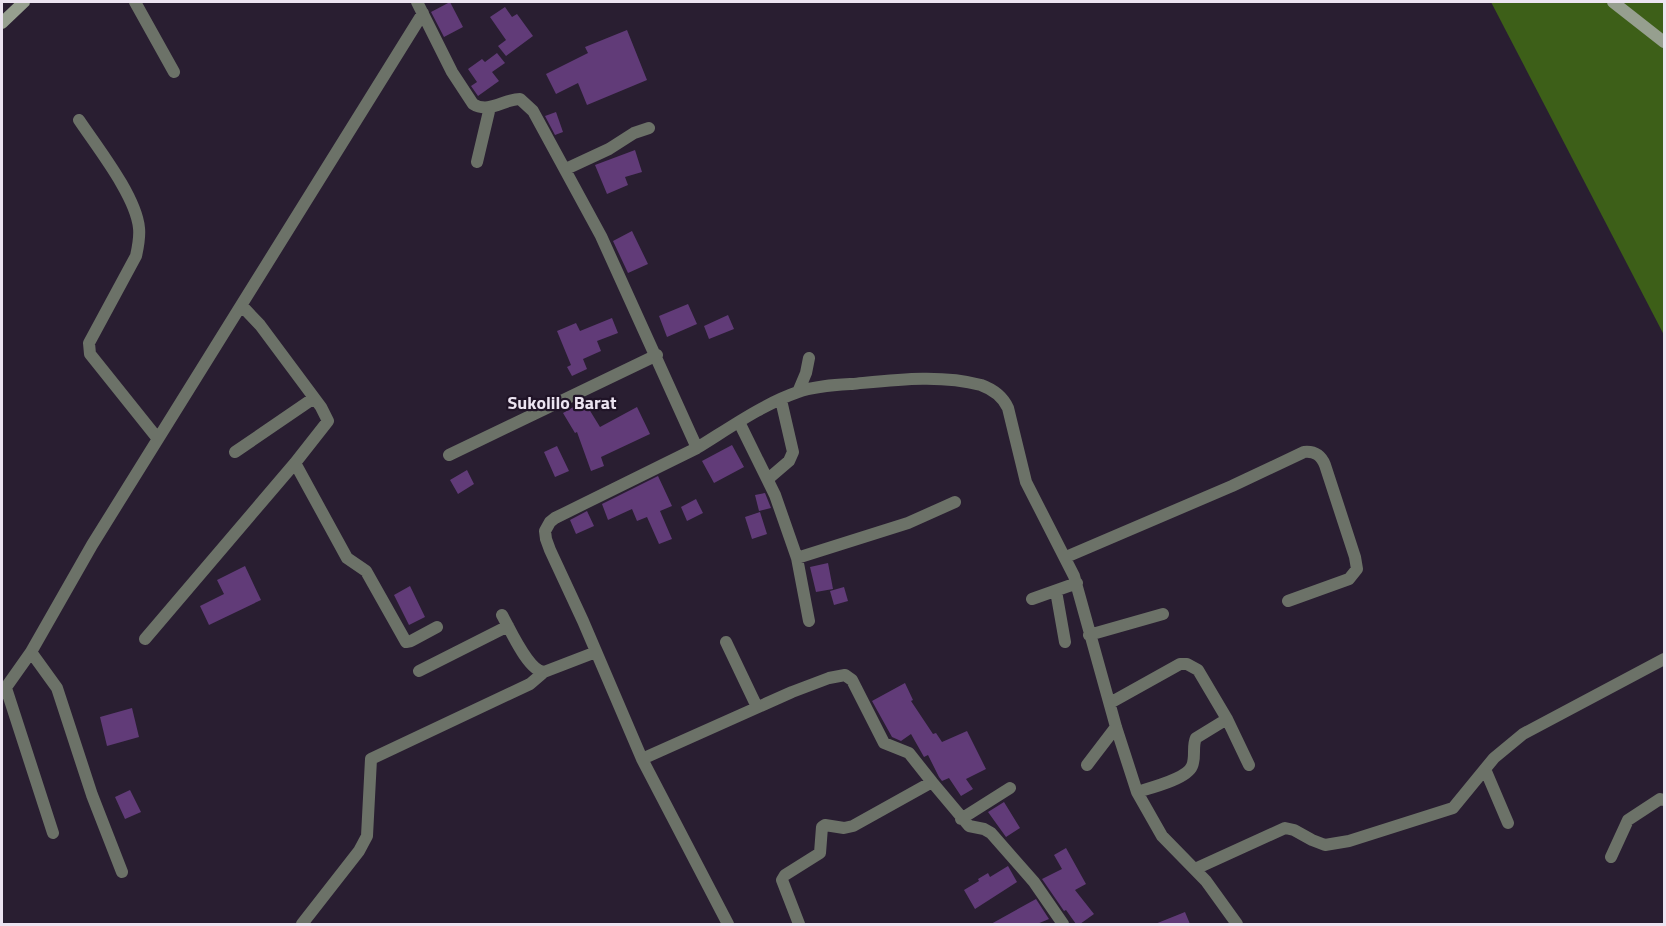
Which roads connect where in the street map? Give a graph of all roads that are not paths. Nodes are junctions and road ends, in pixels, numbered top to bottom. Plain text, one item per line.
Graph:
1 (24, 2) edge
2 (135, 2) edge
3 (1613, 2) edge
4 (420, 7) edge
5 (2, 23) edge
6 (1665, 42) edge
7 (174, 72) dead end
8 (490, 107) junction
9 (79, 120) dead end
10 (649, 128) dead end
11 (477, 162) dead end
12 (566, 169) junction
13 (242, 306) junction
14 (657, 355) junction
15 (809, 358) dead end
16 (798, 392) junction
17 (314, 398) junction
18 (781, 400) junction
19 (739, 422) junction
20 (158, 439) junction
21 (697, 448) junction
22 (235, 452) dead end
23 (449, 455) dead end
24 (295, 463) junction
25 (768, 479) junction
26 (955, 502) dead end
27 (1066, 556) junction
28 (797, 558) junction
29 (1077, 583) junction
30 (1056, 591) junction
31 (1032, 599) dead end
32 (1288, 601) dead end
33 (1164, 614) dead end
34 (809, 621) dead end
35 (437, 627) dead end
36 (1089, 634) junction
37 (145, 639) dead end
38 (726, 642) dead end
39 (1065, 642) dead end
40 (31, 652) junction
41 (596, 652) junction
42 (1665, 659) edge
43 (419, 671) dead end
44 (544, 672) junction
45 (4, 690) edge
46 (1110, 703) junction
47 (758, 707) junction
48 (1227, 719) junction
49 (1116, 727) junction
50 (642, 759) junction
51 (1087, 765) dead end
52 (1249, 765) dead end
53 (1485, 769) junction
54 (932, 782) junction
55 (1010, 788) dead end
56 (1137, 792) junction
57 (1665, 800) edge
58 (961, 819) junction
59 (1508, 824) dead end
60 (53, 834) dead end
61 (1611, 857) dead end
62 (1195, 869) junction
63 (122, 872) dead end
64 (302, 924) edge
65 (728, 924) edge
66 (799, 924) edge
67 (1063, 924) edge
68 (1237, 924) edge

1 - 5 main road
2 - 7 street
3 - 6 main road
4 - 8 street
4 - 13 street
8 - 11 street
8 - 12 street
9 - 20 street
10 - 12 street
12 - 14 street
13 - 17 street
13 - 20 street
14 - 21 street
14 - 23 street
15 - 16 street
16 - 18 street
16 - 27 street
17 - 22 street
17 - 24 street
18 - 19 street
18 - 25 street
19 - 21 street
19 - 25 street
20 - 40 street
21 - 41 street
24 - 35 street
24 - 37 street
25 - 28 street
26 - 28 street
27 - 29 street
27 - 32 street
28 - 34 street
29 - 30 street
29 - 36 street
30 - 31 street
30 - 39 street
33 - 36 street
36 - 46 street
38 - 47 street
40 - 45 street
40 - 63 street
41 - 44 street
41 - 50 street
42 - 53 street
43 - 44 street
44 - 64 street
45 - 60 street
46 - 48 street
46 - 49 street
47 - 50 street
47 - 54 street
48 - 52 street
48 - 56 street
49 - 51 street
49 - 56 street
50 - 65 street
53 - 59 street
53 - 62 street
54 - 58 street
54 - 66 street
55 - 58 street
56 - 62 street
57 - 61 street
58 - 67 street
62 - 68 street

